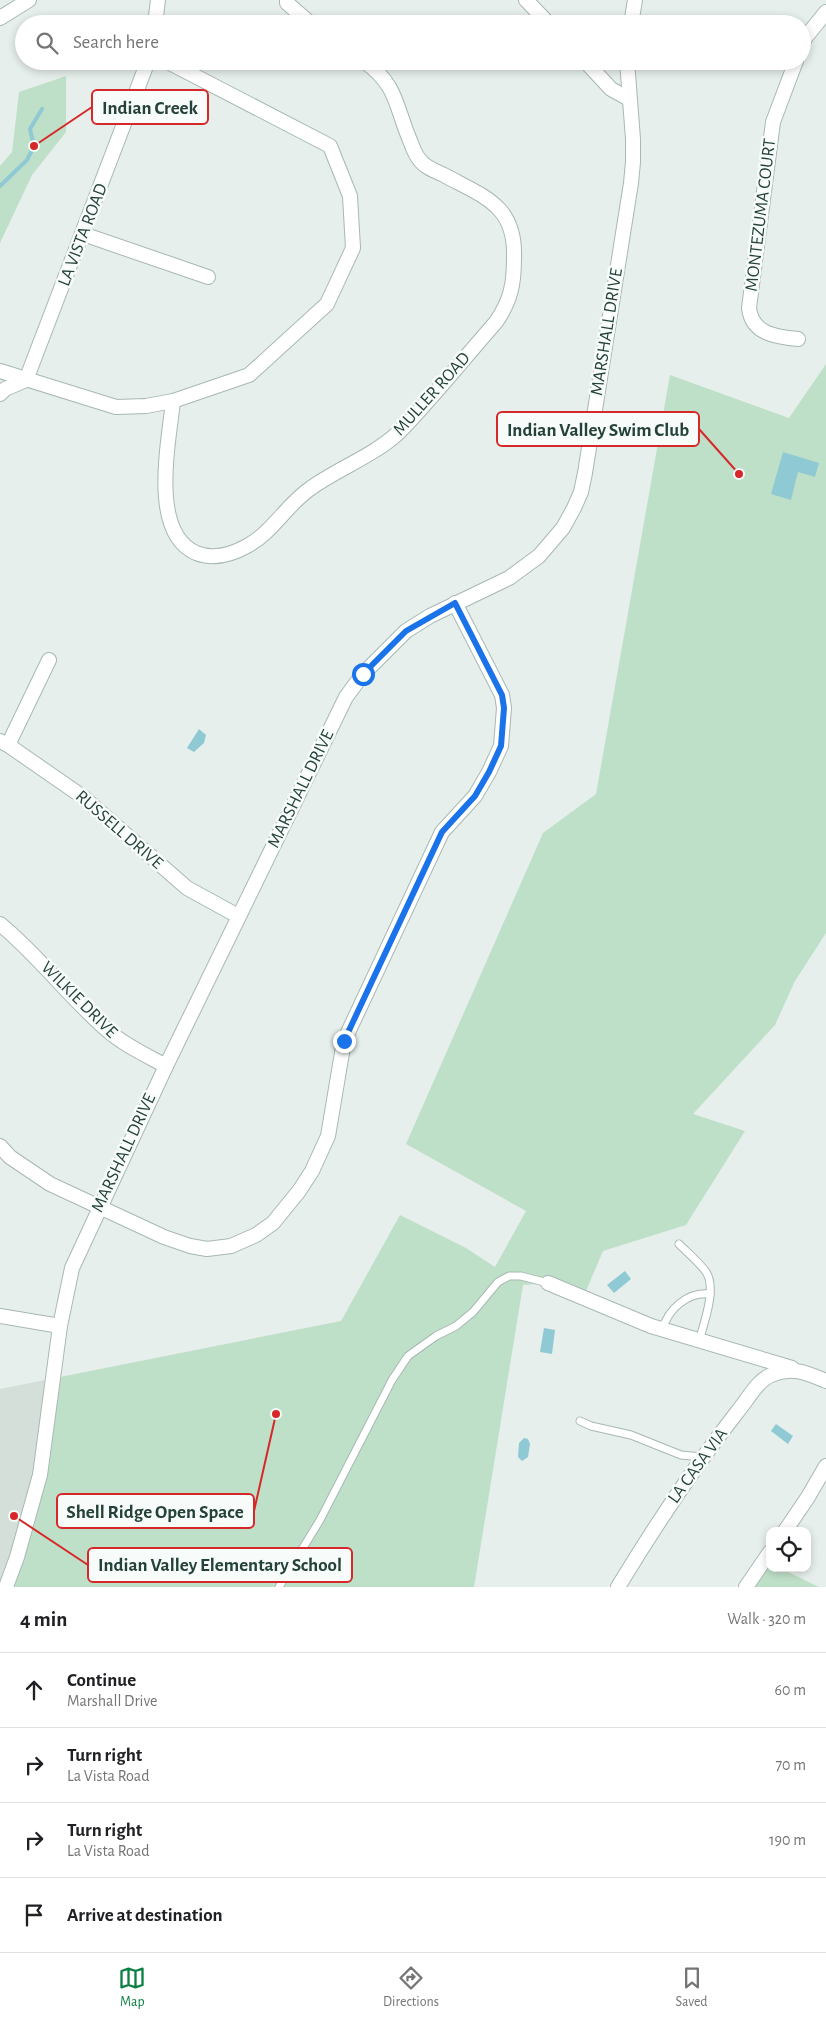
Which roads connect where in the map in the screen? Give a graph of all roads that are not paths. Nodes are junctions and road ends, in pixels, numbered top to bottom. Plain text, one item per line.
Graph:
1 (29, 0) edge
2 (158, 0) edge
3 (287, 0) edge
4 (526, 0) edge
5 (635, 0) edge
6 (826, 12) edge
7 (156, 15) edge
8 (299, 15) edge
9 (540, 15) edge
10 (632, 15) edge
11 (0, 18) edge
12 (811, 31) edge
13 (145, 70) edge
14 (183, 70) edge
15 (376, 70) edge
16 (593, 70) edge
17 (627, 70) edge
18 (793, 70) edge
19 (629, 99) junction
20 (83, 234) junction
21 (208, 277) dead end
22 (798, 339) dead end
23 (0, 372) edge
24 (26, 380) junction
25 (0, 394) edge
26 (173, 401) junction
27 (455, 603) junction
28 (49, 660) dead end
29 (4, 743) edge
30 (238, 916) junction
31 (0, 924) edge
32 (166, 1066) junction
33 (0, 1146) edge
34 (98, 1208) junction
35 (679, 1244) dead end
36 (548, 1283) joint
37 (710, 1294) junction
38 (0, 1316) edge
39 (60, 1326) junction
40 (662, 1330) junction
41 (699, 1341) junction
42 (797, 1370) junction
43 (826, 1380) edge
44 (580, 1421) dead end
45 (702, 1457) junction
46 (826, 1466) edge
47 (787, 1527) edge
48 (766, 1558) edge
49 (6, 1587) edge
50 (280, 1587) edge
51 (618, 1587) edge
52 (746, 1587) edge

1 - 11 street
2 - 7 street
3 - 8 street
4 - 9 street
5 - 10 street
6 - 12 street
13 - 20 street, LA VISTA ROAD
14 - 26 street
15 - 26 street, MULLER ROAD
16 - 19 street
17 - 19 street, MARSHALL DRIVE
18 - 22 street, MONTEZUMA COURT
19 - 27 street, MARSHALL DRIVE
20 - 21 street
20 - 24 street, LA VISTA ROAD
23 - 24 street
24 - 25 street
24 - 26 street
27 - 30 street, MARSHALL DRIVE
27 - 34 street
28 - 29 street
29 - 30 street, RUSSELL DRIVE
30 - 32 street, MARSHALL DRIVE
31 - 32 street, WILKIE DRIVE
32 - 34 street, MARSHALL DRIVE
33 - 34 street
34 - 39 street, MARSHALL DRIVE
35 - 37 lane
36 - 40 street
36 - 50 lane
37 - 40 lane
37 - 41 lane
38 - 39 street
39 - 49 street, MARSHALL DRIVE
40 - 41 street
41 - 42 street
42 - 43 street
42 - 45 street, LA CASA VIA
44 - 45 lane
45 - 51 street, LA CASA VIA
46 - 47 street
48 - 52 street

